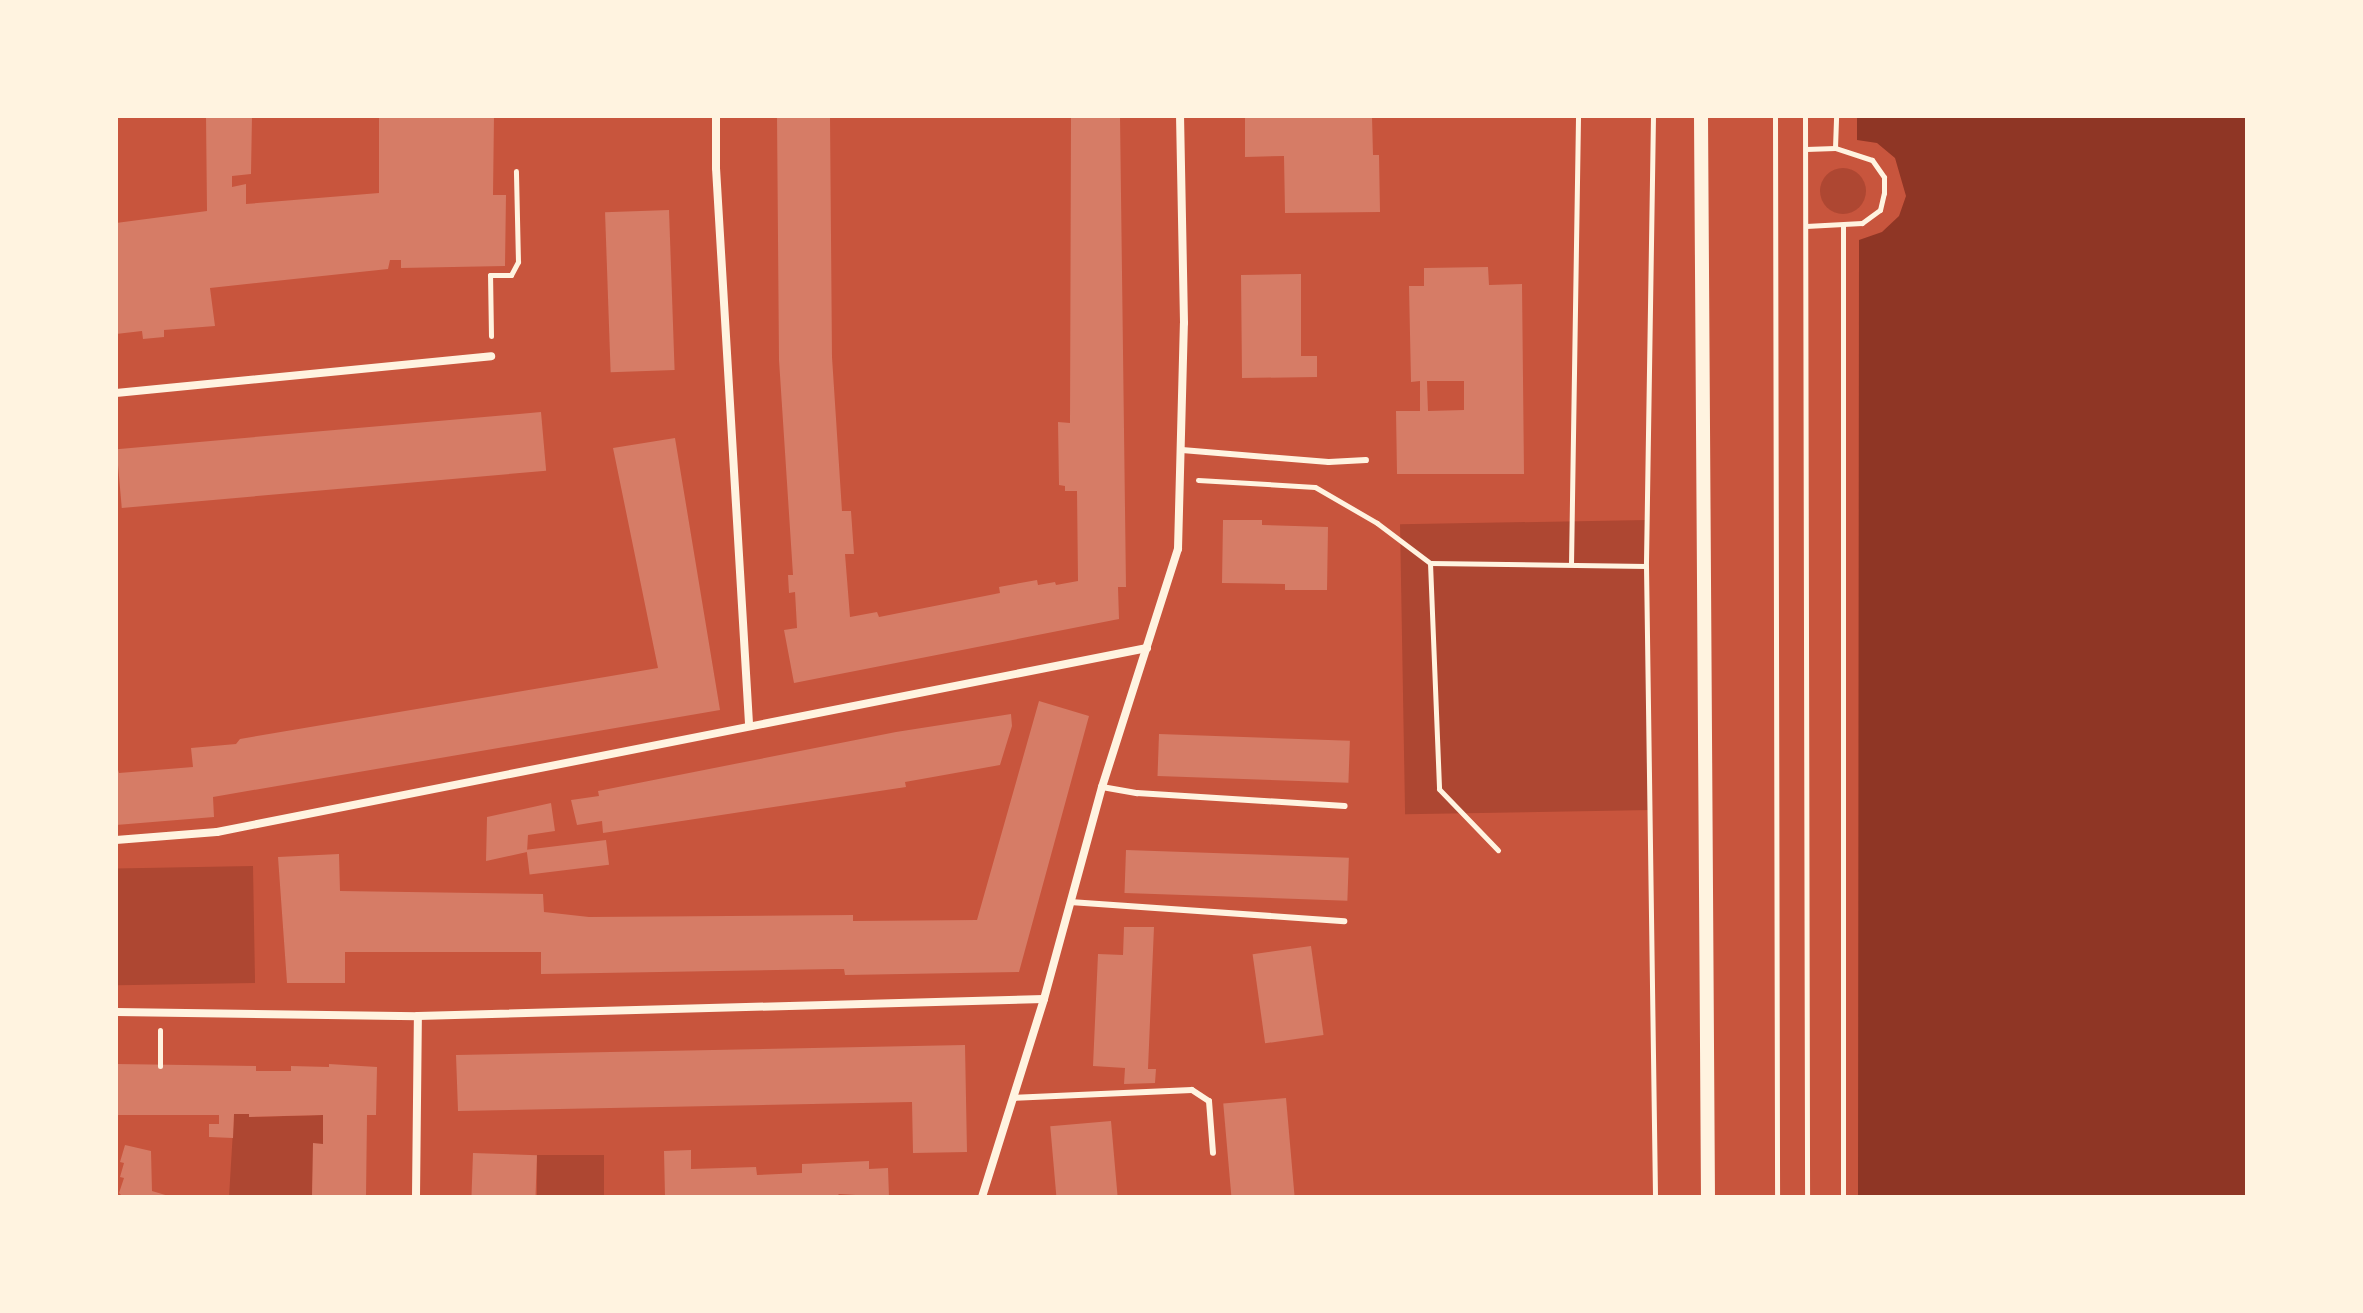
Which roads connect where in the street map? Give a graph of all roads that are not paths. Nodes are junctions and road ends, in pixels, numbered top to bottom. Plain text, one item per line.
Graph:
1 (716, 116) edge
2 (1180, 116) edge
3 (1701, 116) edge
4 (491, 356) road end
5 (116, 393) edge
6 (1182, 450) junction
7 (1366, 460) dead end
8 (1147, 648) junction
9 (749, 724) junction
10 (1102, 787) junction
11 (1345, 806) dead end
12 (116, 840) edge
13 (1070, 902) junction
14 (1344, 921) dead end
15 (1044, 999) junction
16 (116, 1012) edge
17 (418, 1016) junction
18 (1013, 1098) junction
19 (1213, 1153) dead end
20 (416, 1197) edge
21 (982, 1197) edge
22 (1708, 1197) edge

1 - 9 street
2 - 6 street
3 - 22 street
4 - 5 street
6 - 7 lane
6 - 8 street
8 - 9 street
8 - 10 street
9 - 12 street
10 - 11 lane
10 - 13 street
13 - 14 lane
13 - 15 street
15 - 17 street
15 - 18 street
16 - 17 street
17 - 20 street
18 - 19 lane
18 - 21 street

